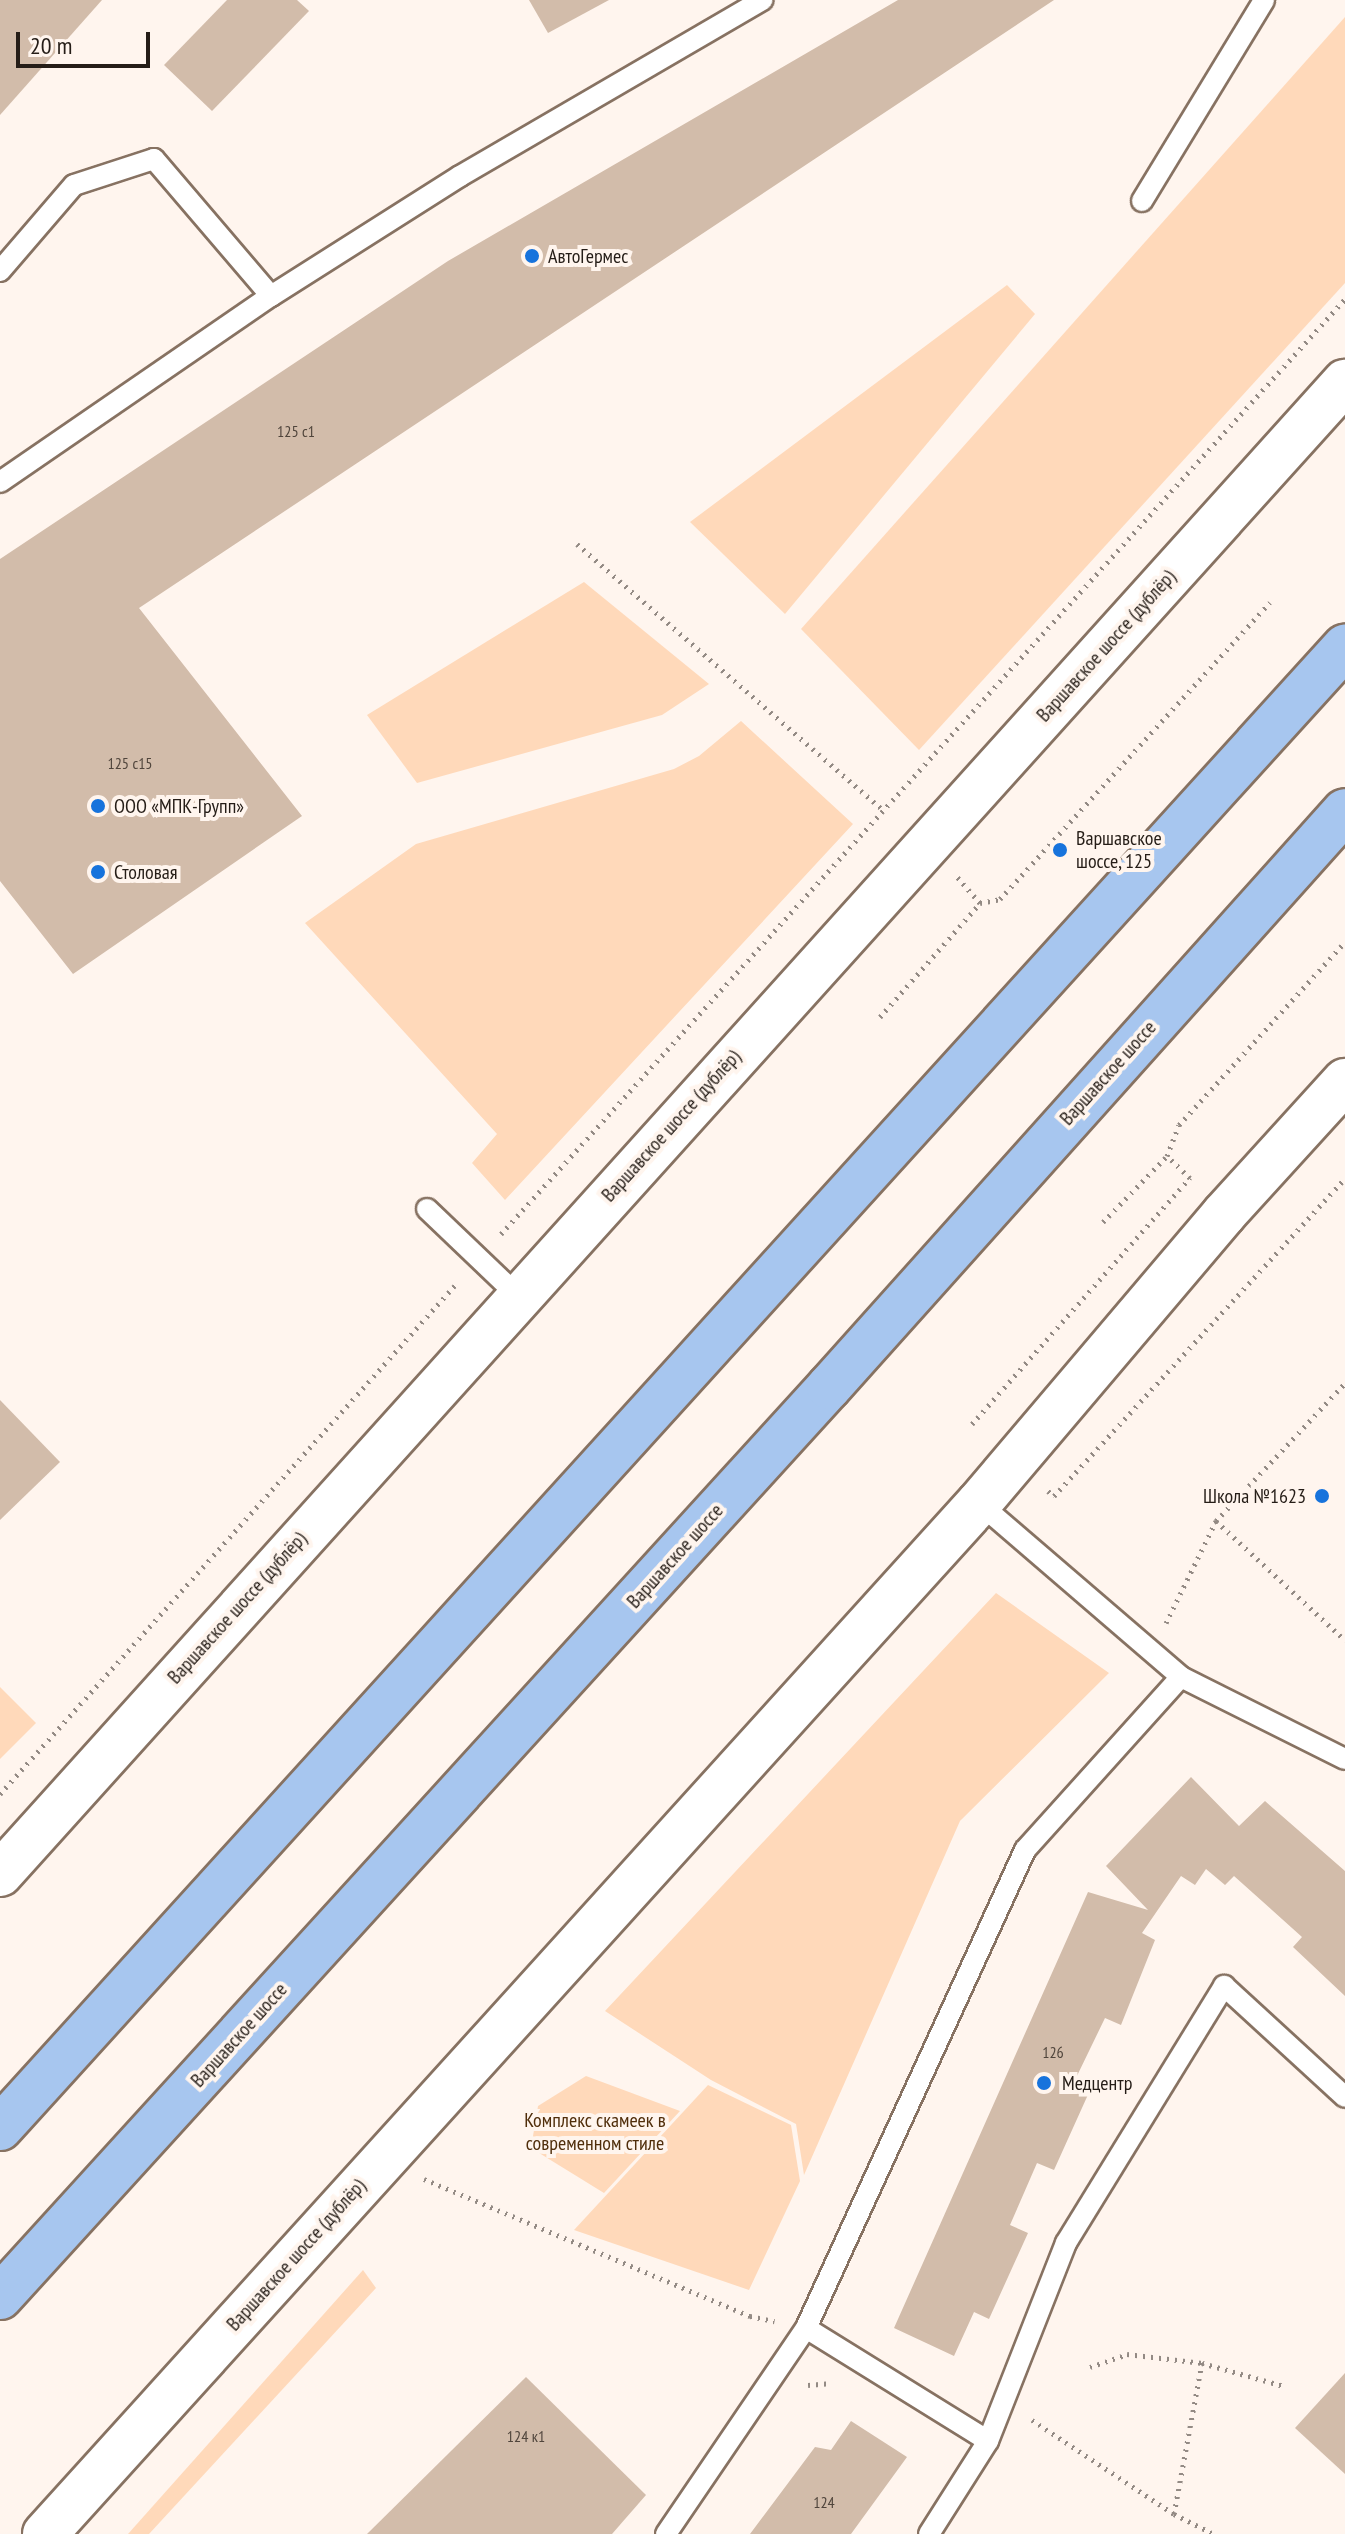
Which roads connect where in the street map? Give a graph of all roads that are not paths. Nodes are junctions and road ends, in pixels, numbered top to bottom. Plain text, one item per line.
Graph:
1 (762, 0) edge
2 (1264, 0) edge
3 (1142, 201) dead end
4 (0, 271) edge
5 (271, 296) junction
6 (1345, 382) edge
7 (0, 482) edge
8 (1345, 647) edge
9 (1345, 811) edge
10 (1345, 1081) edge
11 (427, 1209) dead end
12 (517, 1295) junction
13 (979, 1503) junction
14 (1181, 1677) junction
15 (1345, 1759) edge
16 (0, 1874) edge
17 (1345, 2097) edge
18 (0, 2128) edge
19 (0, 2297) edge
20 (806, 2328) junction
21 (988, 2441) junction
22 (45, 2534) edge
23 (666, 2534) edge
24 (929, 2534) edge

1 - 5 lane
2 - 3 lane
4 - 5 lane
5 - 7 lane
6 - 12 main road, Варшавское шоссе (дублёр)
8 - 18 main road
9 - 19 main road, Варшавское шоссе
10 - 13 main road, Варшавское шоссе (дублёр)
11 - 12 lane
12 - 16 main road, Варшавское шоссе (дублёр)
13 - 14 lane
13 - 22 main road, Варшавское шоссе (дублёр)
14 - 15 lane
14 - 20 lane
17 - 21 lane
20 - 21 lane
20 - 23 lane
21 - 24 lane

